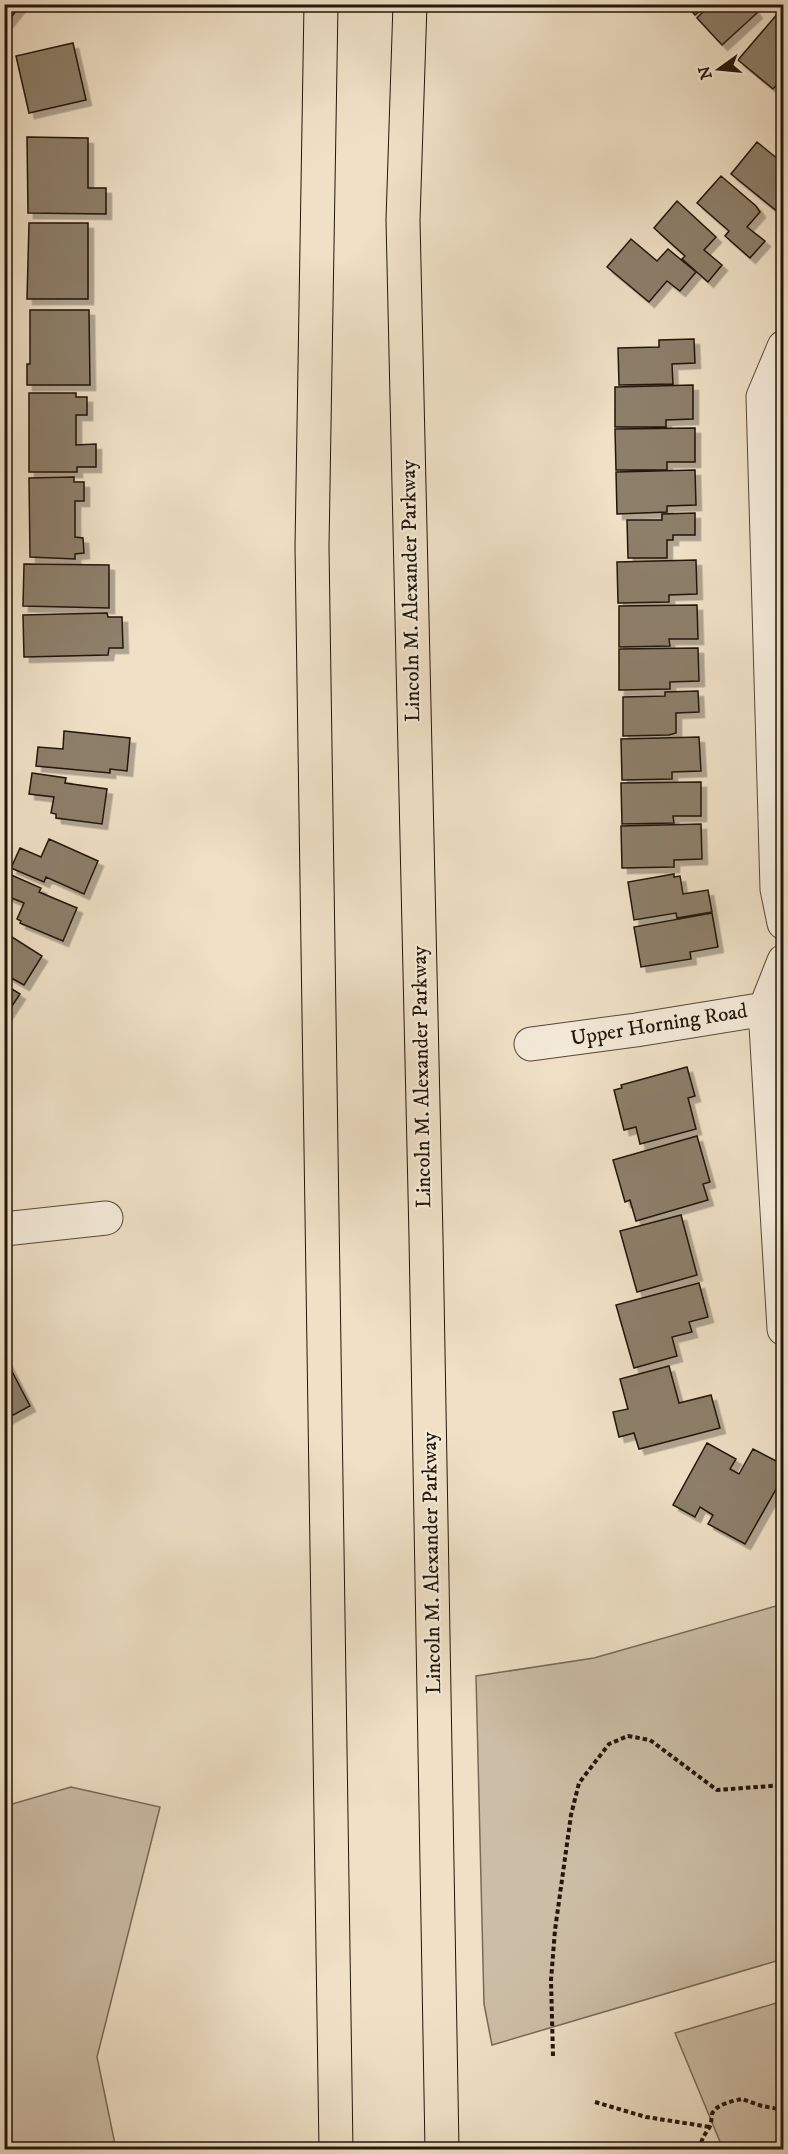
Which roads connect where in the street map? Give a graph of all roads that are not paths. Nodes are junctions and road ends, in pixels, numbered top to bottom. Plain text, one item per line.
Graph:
1 (321, 4) edge
2 (410, 4) edge
3 (783, 347) edge
4 (776, 569) edge
5 (783, 923) edge
6 (783, 961) edge
7 (774, 1003) edge
8 (531, 1044) dead end
9 (106, 1218) dead end
10 (4, 1229) edge
11 (783, 1329) edge
12 (336, 2150) edge
13 (442, 2150) edge

1 - 12 highway
2 - 13 highway, Lincoln M. Alexander Parkway
3 - 4 street
4 - 5 street
6 - 7 street
7 - 8 street, Upper Horning Road
7 - 11 street
9 - 10 street

